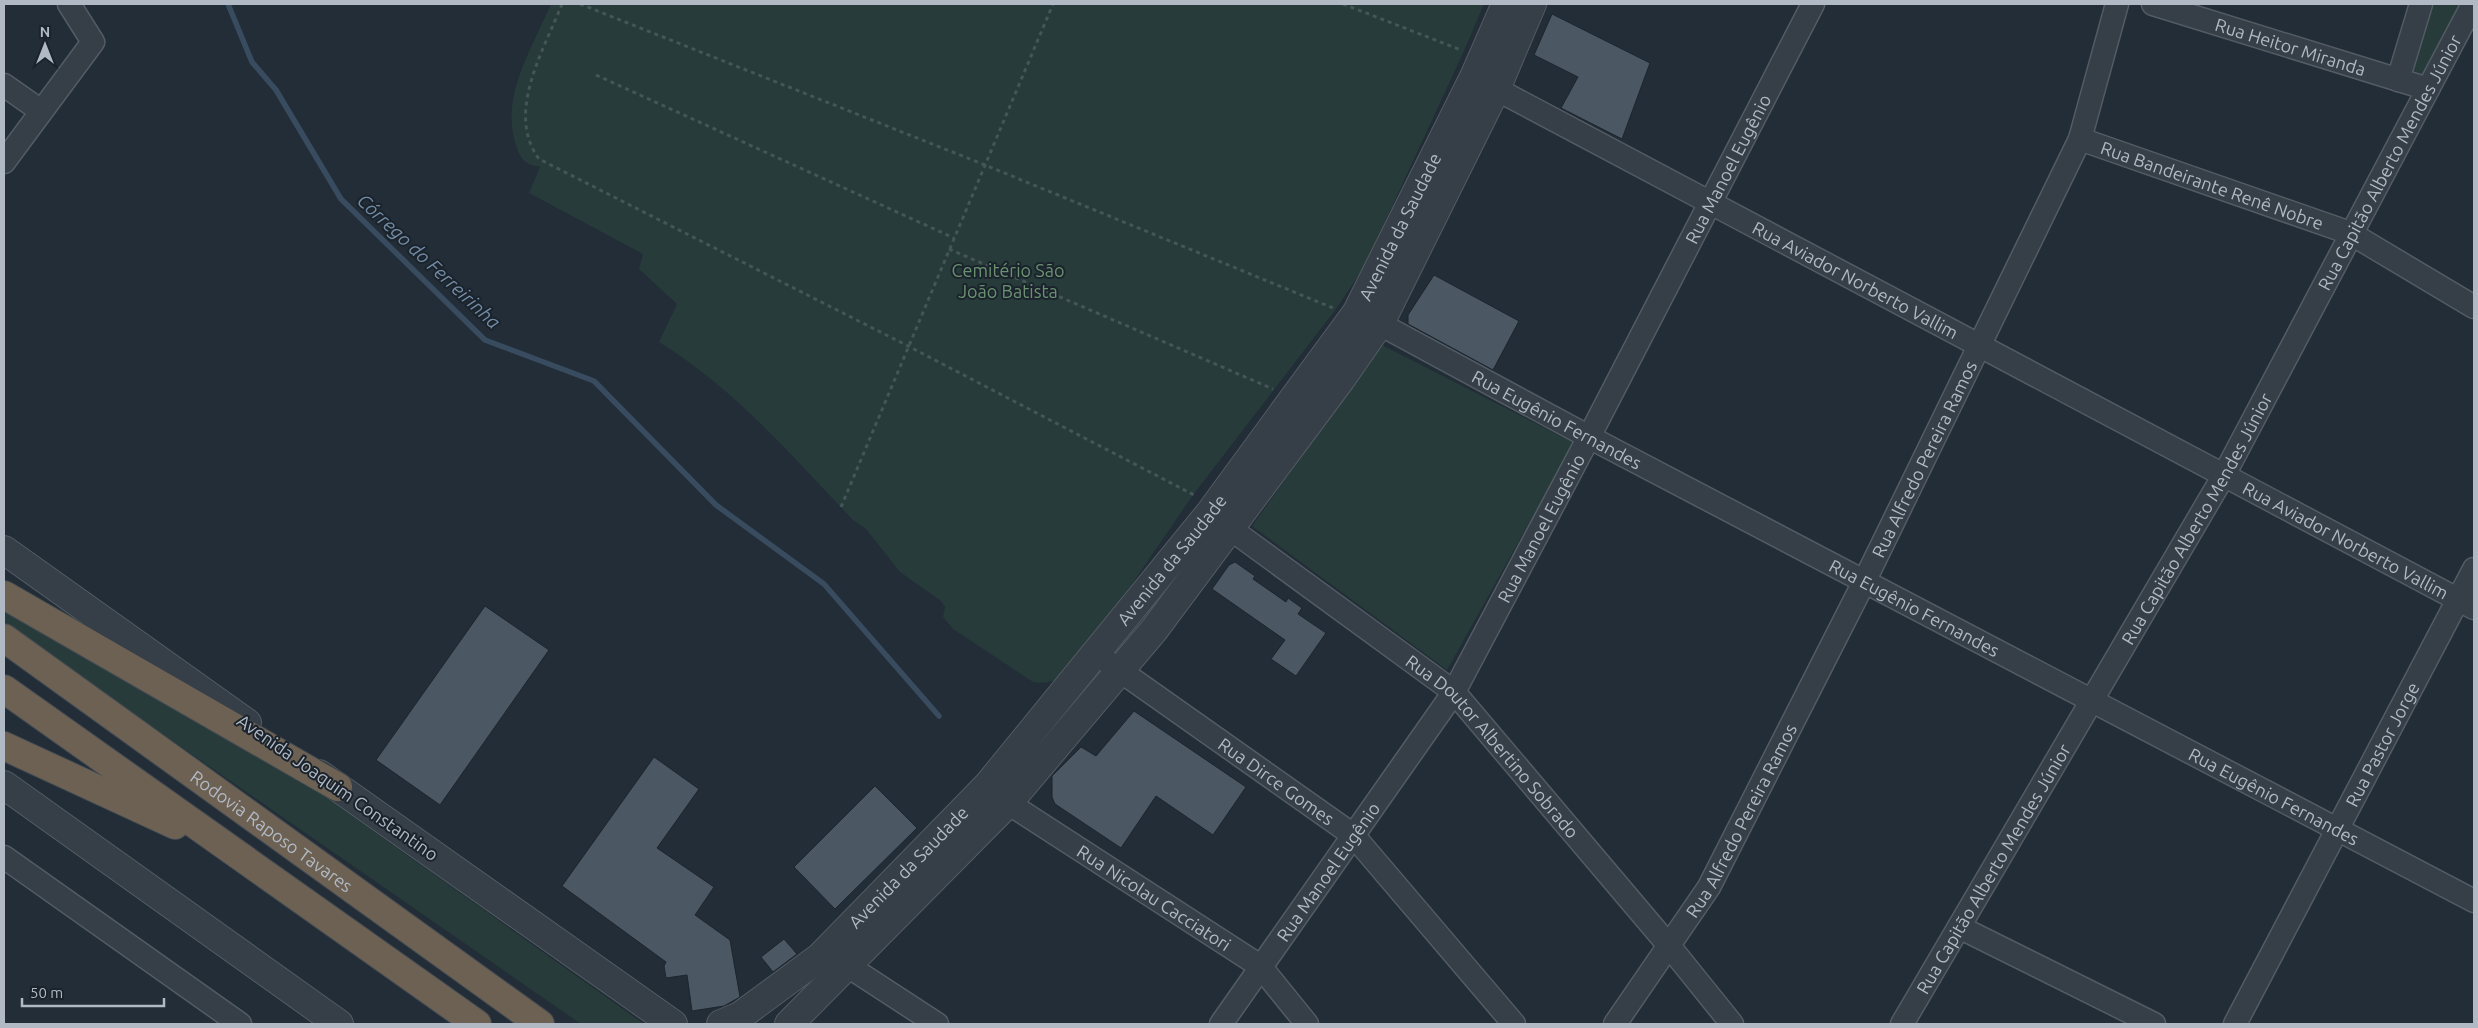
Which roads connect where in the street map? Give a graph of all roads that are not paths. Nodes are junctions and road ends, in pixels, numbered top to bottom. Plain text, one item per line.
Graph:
1 (69, 4) edge
2 (1506, 4) edge
3 (1532, 4) edge
4 (1813, 4) edge
5 (2117, 4) edge
6 (2153, 4) edge
7 (2421, 4) edge
8 (2472, 11) edge
9 (2398, 80) junction
10 (1485, 83) junction
11 (4, 85) edge
12 (2428, 89) junction
13 (41, 111) junction
14 (2080, 139) junction
15 (4, 162) edge
16 (1710, 202) junction
17 (2350, 233) junction
18 (2474, 307) edge
19 (1358, 315) junction
20 (1980, 344) junction
21 (1589, 437) junction
22 (2224, 475) junction
23 (1210, 512) junction
24 (4, 550) edge
25 (2474, 570) edge
26 (1864, 582) junction
27 (4, 595) edge
28 (2466, 604) edge
29 (4, 638) edge
30 (1095, 652) junction
31 (1120, 669) junction
32 (4, 689) edge
33 (1454, 692) junction
34 (2091, 699) junction
35 (4, 746) edge
36 (4, 784) edge
37 (988, 785) junction
38 (338, 787) junction
39 (1008, 803) junction
40 (2338, 829) junction
41 (1353, 834) junction
42 (234, 852) junction
43 (4, 857) edge
44 (892, 881) junction
45 (918, 895) junction
46 (2474, 901) edge
47 (1959, 927) junction
48 (1670, 947) junction
49 (820, 957) junction
50 (848, 966) junction
51 (1260, 966) junction
52 (240, 1024) edge
53 (339, 1024) edge
54 (477, 1024) edge
55 (540, 1024) edge
56 (673, 1024) edge
57 (721, 1024) edge
58 (789, 1024) edge
59 (937, 1024) edge
60 (1221, 1024) edge
61 (1307, 1024) edge
62 (1514, 1024) edge
63 (1615, 1024) edge
64 (1732, 1024) edge
65 (1902, 1024) edge
66 (2154, 1024) edge
67 (2235, 1024) edge

1 - 13 street
2 - 10 street, Avenida da Saudade
3 - 10 street, Avenida da Saudade
4 - 16 street, Rua Manoel Eugênio
5 - 14 street, Rua Alfredo Pereira Ramos
6 - 9 street, Rua Heitor Miranda
7 - 9 street
8 - 12 street, Rua Capitão Alberto Mendes Júnior
9 - 12 street, Rua Heitor Miranda
10 - 16 street, Rua Aviador Norberto Vallim
10 - 19 street, Avenida da Saudade
11 - 13 street
12 - 17 street, Rua Capitão Alberto Mendes Júnior
13 - 15 street
14 - 17 street, Rua Bandeirante Renê Nobre
14 - 20 street, Rua Alfredo Pereira Ramos
16 - 20 street, Rua Aviador Norberto Vallim
16 - 21 street, Rua Manoel Eugênio
17 - 18 street, Rua Bandeirante Renê Nobre
17 - 22 street, Rua Capitão Alberto Mendes Júnior
19 - 21 street, Rua Eugênio Fernandes
19 - 23 street, Avenida da Saudade
20 - 22 street, Rua Aviador Norberto Vallim
20 - 26 street, Rua Alfredo Pereira Ramos
21 - 26 street, Rua Eugênio Fernandes
21 - 33 street, Rua Manoel Eugênio
22 - 28 street, Rua Aviador Norberto Vallim
22 - 34 street, Rua Capitão Alberto Mendes Júnior
23 - 30 street, Avenida da Saudade
23 - 31 street, Avenida da Saudade
23 - 33 street, Rua Doutor Albertino Sobrado
24 - 38 street, Avenida Joaquim Constantino
25 - 28 street, Rua Pastor Jorge
26 - 34 street, Rua Eugênio Fernandes
26 - 48 street, Rua Alfredo Pereira Ramos
27 - 38 highway
28 - 40 street, Rua Pastor Jorge
29 - 55 highway, Rodovia Raposo Tavares
30 - 31 street, Rua Dirce Gomes
30 - 37 street, Avenida da Saudade
31 - 39 street, Avenida da Saudade
31 - 41 street, Rua Dirce Gomes
32 - 42 highway
33 - 41 street, Rua Manoel Eugênio
33 - 48 street, Rua Doutor Albertino Sobrado
34 - 40 street, Rua Eugênio Fernandes
34 - 47 street, Rua Capitão Alberto Mendes Júnior
35 - 42 highway
36 - 53 street
37 - 39 street, Rua Nicolau Cacciatori
37 - 44 street, Avenida da Saudade
38 - 56 street, Avenida Joaquim Constantino
39 - 45 street, Avenida da Saudade
39 - 51 street, Rua Nicolau Cacciatori
40 - 46 street, Rua Eugênio Fernandes
40 - 67 street, Rua Pastor Jorge
41 - 51 street, Rua Manoel Eugênio
41 - 62 street, Rua Dirce Gomes
42 - 54 highway
43 - 52 street
44 - 45 street
44 - 49 street, Avenida da Saudade
45 - 50 street, Avenida da Saudade
47 - 65 street, Rua Capitão Alberto Mendes Júnior
47 - 66 street
48 - 63 street, Rua Alfredo Pereira Ramos
48 - 64 street, Rua Doutor Albertino Sobrado
49 - 50 street
49 - 57 street, Avenida da Saudade
50 - 58 street, Avenida da Saudade
50 - 59 street
51 - 60 street, Rua Manoel Eugênio
51 - 61 street, Rua Nicolau Cacciatori

